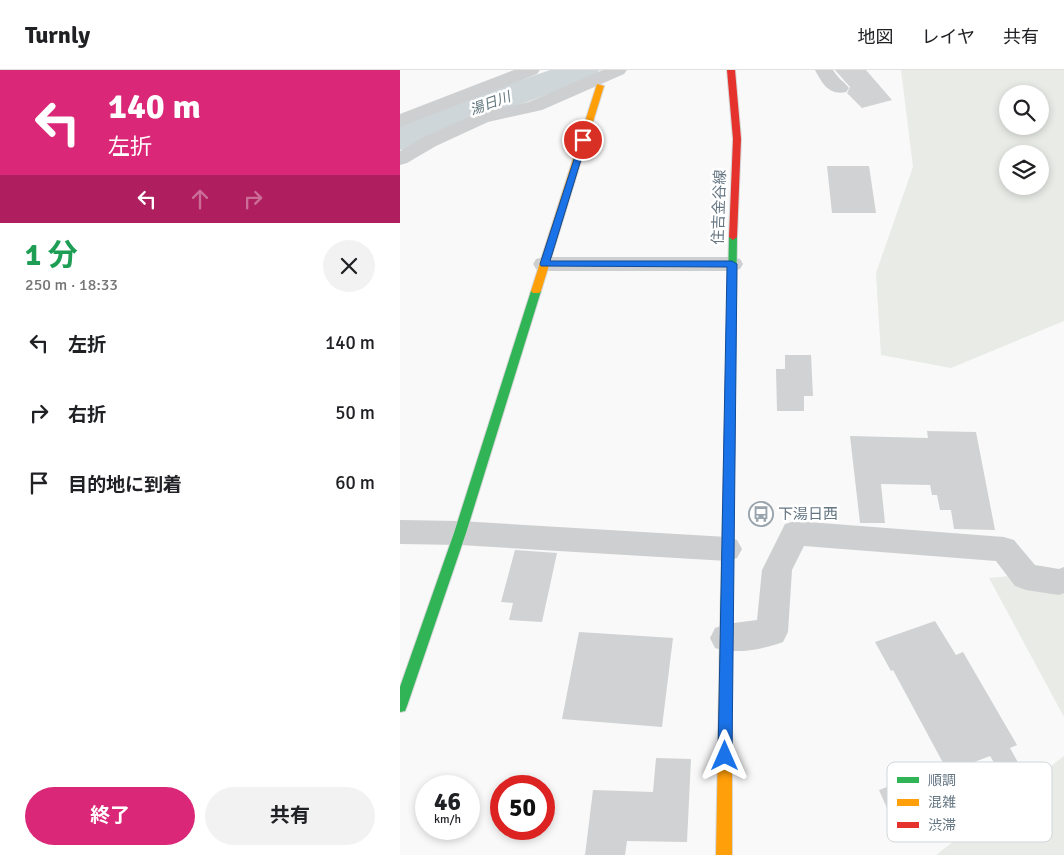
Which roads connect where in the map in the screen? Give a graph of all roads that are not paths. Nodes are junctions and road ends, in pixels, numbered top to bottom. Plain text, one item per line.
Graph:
1 (531, 70) edge
2 (618, 70) edge
3 (731, 70) edge
4 (824, 70) edge
5 (600, 86) dead end
6 (840, 88) dead end
7 (400, 121) edge
8 (400, 159) edge
9 (544, 264) junction
10 (732, 264) junction
11 (400, 532) edge
12 (460, 534) junction
13 (727, 549) junction
14 (1064, 580) edge
15 (726, 638) junction
16 (400, 706) edge
17 (724, 855) edge

1 - 7 street
2 - 8 street
3 - 10 main road, 住吉金谷線
4 - 6 street
5 - 9 main road
9 - 10 street
9 - 12 main road
10 - 13 main road, 住吉金谷線
11 - 12 street
12 - 13 street
12 - 16 main road
13 - 15 main road, 住吉金谷線
14 - 15 street
15 - 17 main road, 住吉金谷線

